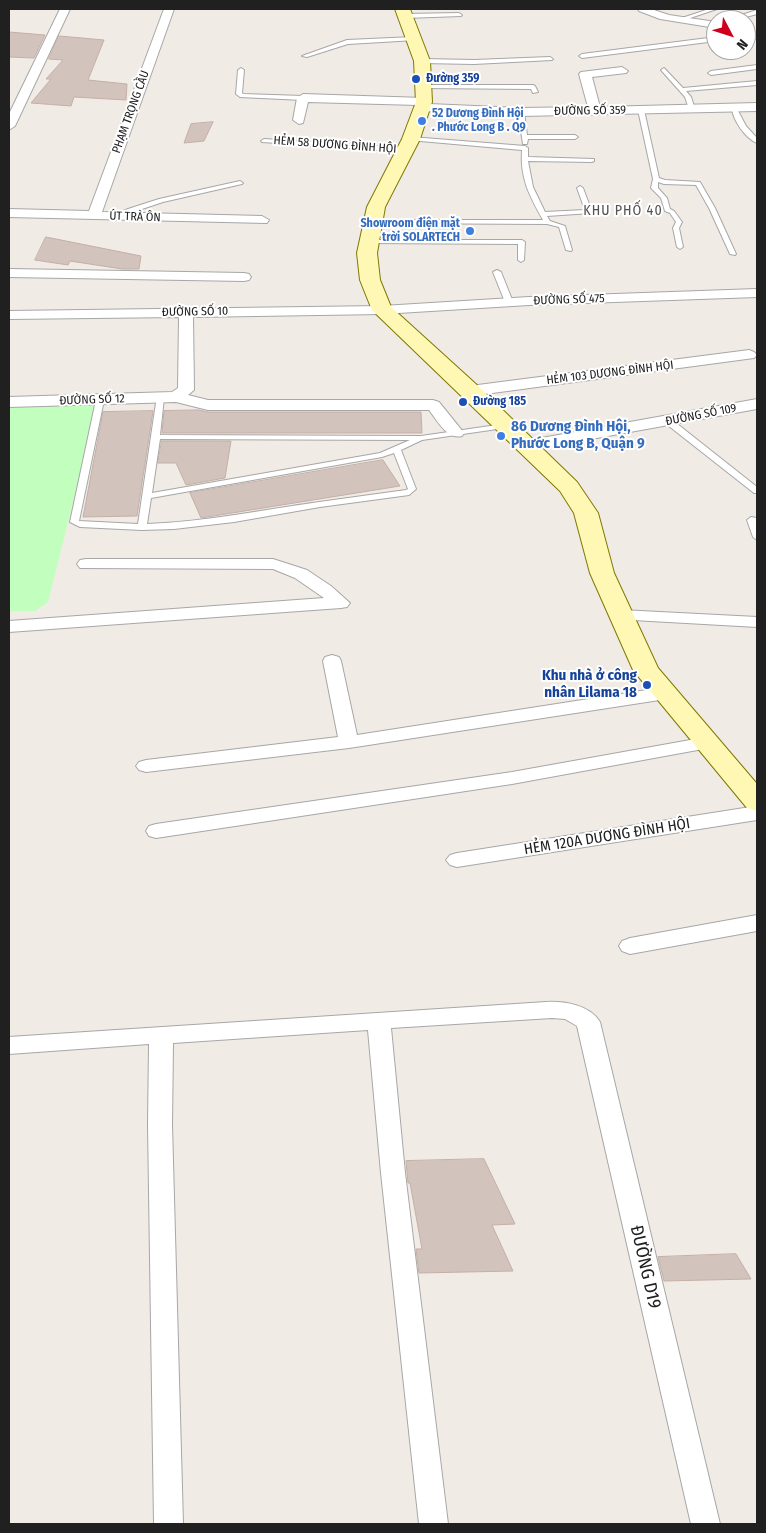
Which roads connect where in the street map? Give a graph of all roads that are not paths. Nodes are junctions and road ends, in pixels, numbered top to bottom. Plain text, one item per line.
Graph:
1 (65, 9) edge
2 (169, 9) edge
3 (714, 9) edge
4 (648, 10) edge
5 (404, 12) edge
6 (459, 15) dead end
7 (682, 19) junction
8 (706, 23) edge
9 (414, 39) junction
10 (706, 40) edge
11 (305, 56) dead end
12 (582, 56) dead end
13 (550, 59) dead end
14 (422, 61) junction
15 (757, 67) edge
16 (241, 70) dead end
17 (664, 70) dead end
18 (622, 71) dead end
19 (711, 73) dead end
20 (757, 83) edge
21 (682, 90) junction
22 (535, 92) dead end
23 (303, 98) junction
24 (424, 99) junction
25 (14, 102) edge
26 (757, 107) edge
27 (734, 108) junction
28 (692, 109) junction
29 (641, 110) junction
30 (595, 111) junction
31 (521, 112) junction
32 (298, 120) dead end
33 (9, 126) edge
34 (575, 136) dead end
35 (524, 137) junction
36 (264, 141) dead end
37 (757, 141) edge
38 (409, 144) junction
39 (525, 148) junction
40 (524, 159) junction
41 (592, 160) dead end
42 (656, 179) junction
43 (240, 183) dead end
44 (580, 188) dead end
45 (9, 213) edge
46 (543, 214) junction
47 (94, 216) junction
48 (115, 216) junction
49 (262, 220) dead end
50 (373, 222) junction
51 (547, 222) junction
52 (369, 242) junction
53 (680, 247) dead end
54 (569, 250) dead end
55 (733, 254) dead end
56 (521, 260) dead end
57 (498, 272) dead end
58 (9, 273) edge
59 (244, 277) dead end
60 (757, 293) edge
61 (509, 302) junction
62 (382, 310) junction
63 (186, 312) junction
64 (9, 315) edge
65 (750, 355) dead end
66 (470, 391) junction
67 (168, 397) junction
68 (100, 400) junction
69 (9, 402) edge
70 (757, 404) edge
71 (668, 421) junction
72 (504, 426) junction
73 (456, 433) junction
74 (156, 437) junction
75 (422, 438) junction
76 (526, 446) junction
77 (397, 449) junction
78 (757, 491) edge
79 (146, 496) junction
80 (757, 520) edge
81 (142, 526) junction
82 (757, 537) edge
83 (86, 564) dead end
84 (622, 615) junction
85 (757, 622) edge
86 (9, 629) edge
87 (332, 661) dead end
88 (666, 693) junction
89 (349, 742) junction
90 (707, 743) junction
91 (146, 766) dead end
92 (757, 802) edge
93 (757, 813) edge
94 (156, 832) dead end
95 (456, 860) dead end
96 (757, 923) edge
97 (630, 946) dead end
98 (379, 1021) junction
99 (161, 1035) junction
100 (9, 1045) edge
101 (168, 1524) edge
102 (434, 1524) edge
103 (706, 1524) edge

1 - 25 street
2 - 47 street, PHẠM TRỌNG CẦU
3 - 7 lane
4 - 7 street
5 - 6 lane
5 - 9 street
7 - 8 street
9 - 11 lane
9 - 14 street
10 - 12 lane
13 - 14 lane
14 - 24 street
15 - 19 lane
16 - 23 lane
17 - 21 lane
18 - 30 street
20 - 21 lane
21 - 28 lane
22 - 24 lane
23 - 24 street, ĐƯỜNG SỐ 359
23 - 32 street
24 - 31 street, ĐƯỜNG SỐ 359
24 - 38 street
25 - 33 street
26 - 27 street, ĐƯỜNG SỐ 359
27 - 28 street, ĐƯỜNG SỐ 359
27 - 37 lane
28 - 29 street, ĐƯỜNG SỐ 359
29 - 30 street, ĐƯỜNG SỐ 359
29 - 42 lane
30 - 31 street, ĐƯỜNG SỐ 359
31 - 35 lane
34 - 35 lane
35 - 39 lane
36 - 38 lane, HẺM 58 DƯƠNG ĐÌNH HỘI
38 - 39 lane, HẺM 58 DƯƠNG ĐÌNH HỘI
38 - 50 street
39 - 40 lane
40 - 41 lane
40 - 46 lane
42 - 53 lane
42 - 55 lane
43 - 48 lane
44 - 46 lane
45 - 47 street, ÚT TRÀ ÔN
46 - 51 lane
47 - 48 street, ÚT TRÀ ÔN
48 - 49 street, ÚT TRÀ ÔN
50 - 51 lane
50 - 52 street
51 - 54 lane
52 - 56 lane
52 - 62 street
57 - 61 lane
58 - 59 street
60 - 61 street, ĐƯỜNG SỐ 475
61 - 62 street, ĐƯỜNG SỐ 475
62 - 63 street, ĐƯỜNG SỐ 10
62 - 66 street
63 - 64 street, ĐƯỜNG SỐ 10
63 - 67 street
65 - 66 street, HẺM 103 DƯƠNG ĐÌNH HỘI
66 - 72 street
67 - 68 street, ĐƯỜNG SỐ 12
67 - 73 street, ĐƯỜNG SỐ 12
67 - 74 lane
68 - 69 street, ĐƯỜNG SỐ 12
68 - 81 lane
70 - 71 street, ĐƯỜNG SỐ 109
71 - 76 street, ĐƯỜNG SỐ 109
71 - 78 lane
72 - 73 lane
72 - 76 street
73 - 75 lane
74 - 75 lane
74 - 79 lane
75 - 77 lane
76 - 84 street
77 - 79 lane
77 - 81 lane
79 - 81 lane
80 - 82 lane
83 - 86 street
84 - 85 street
84 - 88 street
87 - 89 street
88 - 89 street
88 - 90 street
89 - 91 street
90 - 92 street
90 - 94 street
93 - 95 street, HẺM 120A DƯƠNG ĐÌNH HỘI
96 - 97 street
98 - 99 street
98 - 102 street
98 - 103 street, ĐƯỜNG D19
99 - 100 street
99 - 101 street

